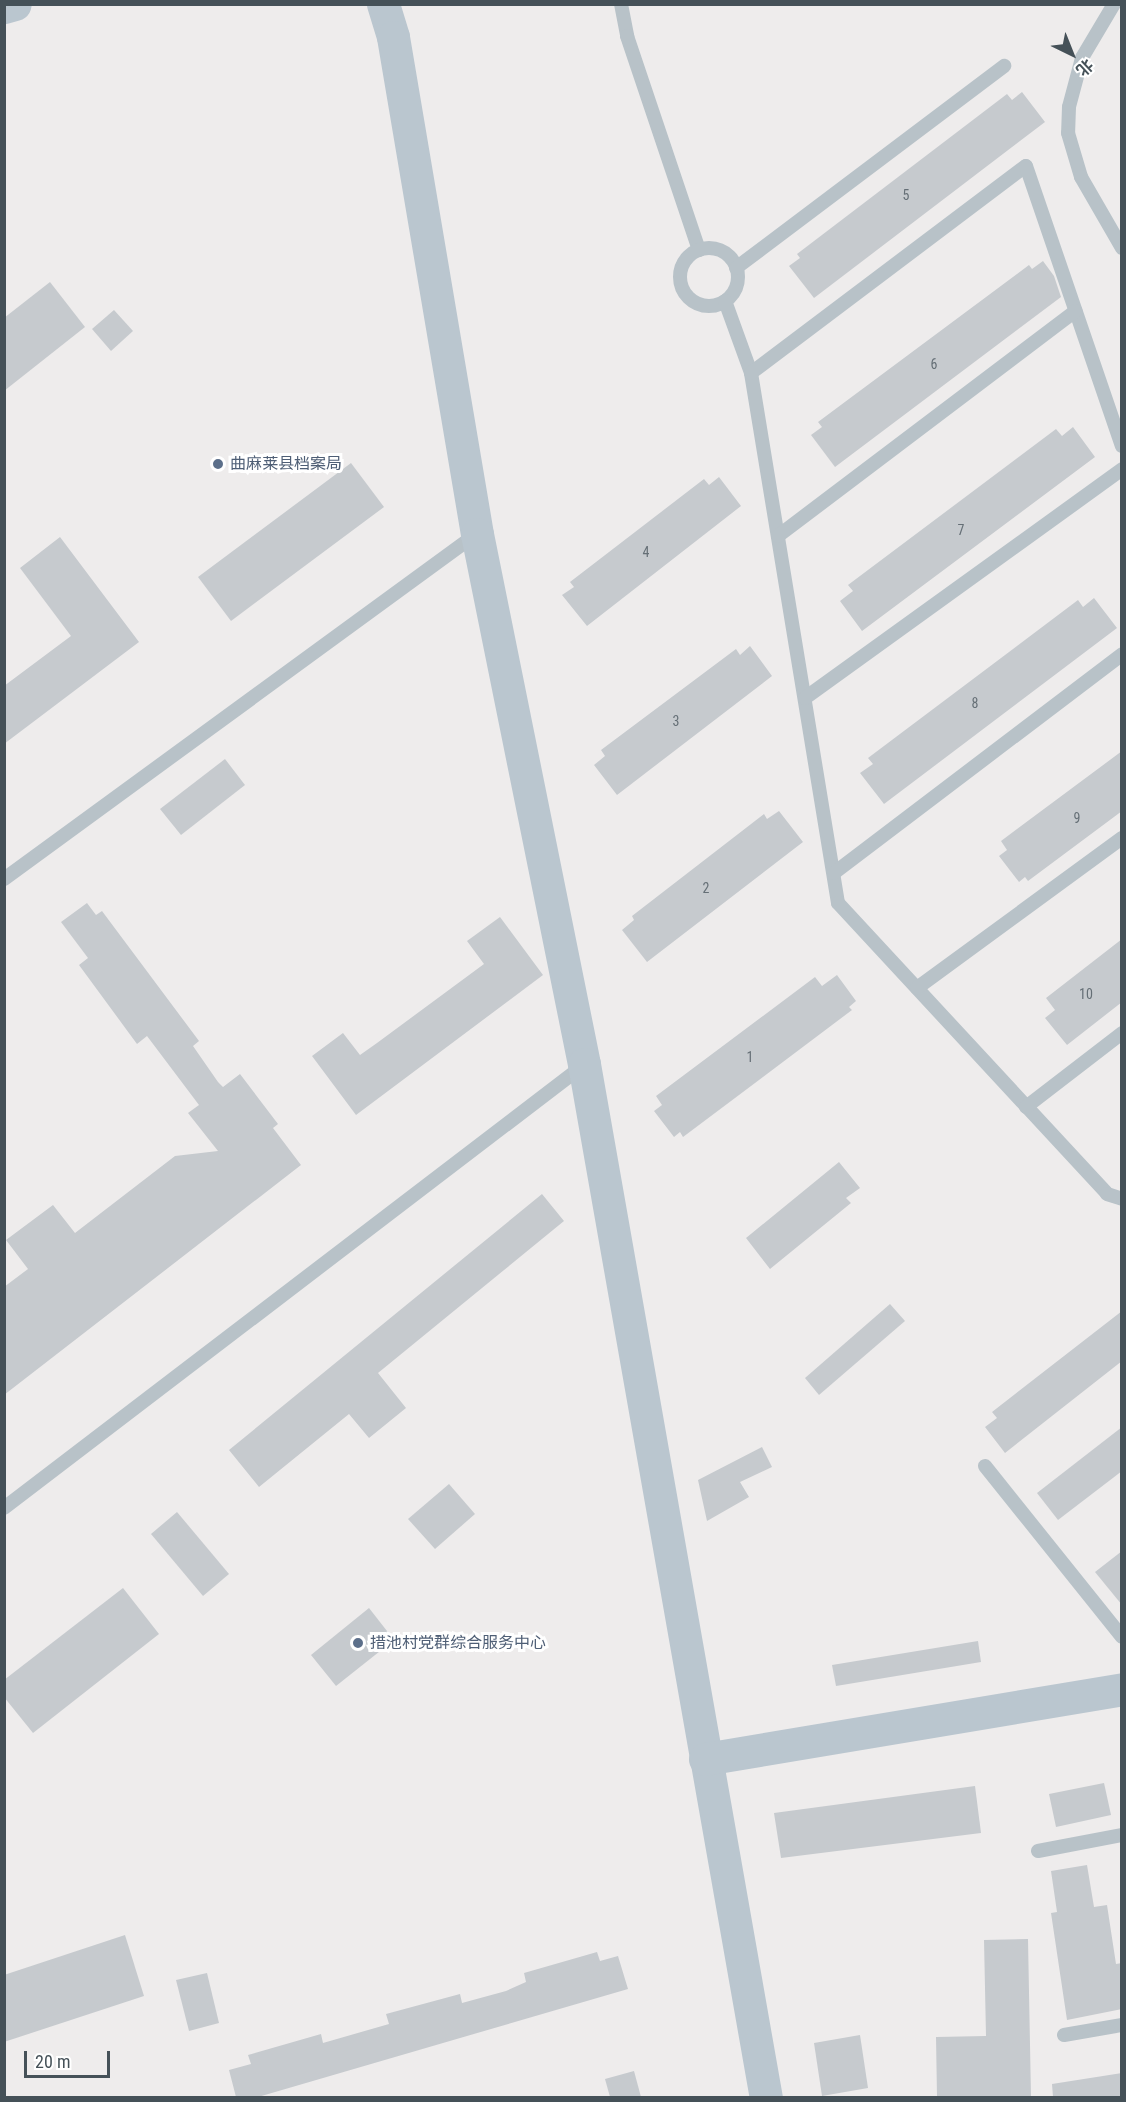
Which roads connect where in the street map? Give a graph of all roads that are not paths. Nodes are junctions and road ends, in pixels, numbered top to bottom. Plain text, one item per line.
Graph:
1 (15, 4) edge
2 (383, 4) edge
3 (621, 4) edge
4 (1114, 4) edge
5 (4, 7) edge
6 (1004, 66) dead end
7 (1122, 248) edge
8 (699, 250) junction
9 (736, 268) junction
10 (725, 302) junction
11 (1076, 311) junction
12 (751, 373) junction
13 (1122, 446) edge
14 (1122, 469) edge
15 (477, 534) junction
16 (778, 536) junction
17 (1122, 654) edge
18 (805, 698) junction
19 (1122, 838) edge
20 (834, 873) junction
21 (4, 879) edge
22 (917, 988) junction
23 (1122, 1033) edge
24 (584, 1064) junction
25 (1026, 1107) junction
26 (1122, 1199) edge
27 (985, 1466) dead end
28 (4, 1508) edge
29 (1122, 1636) edge
30 (1122, 1689) edge
31 (705, 1759) junction
32 (1122, 1835) edge
33 (1038, 1851) dead end
34 (1122, 2025) edge
35 (1064, 2035) dead end
36 (766, 2097) edge

1 - 5 street
2 - 15 street
3 - 8 lane
4 - 7 lane
6 - 9 lane
8 - 9 lane
8 - 10 lane
9 - 10 lane
10 - 12 lane
11 - 12 lane
11 - 13 lane
11 - 16 lane
12 - 16 lane
14 - 18 lane
15 - 21 lane
15 - 24 street
16 - 18 lane
17 - 20 lane
18 - 20 lane
19 - 22 lane
20 - 22 lane
22 - 25 lane
23 - 25 lane
24 - 28 lane
24 - 31 street
25 - 26 lane
27 - 29 lane
30 - 31 street
31 - 36 street
32 - 33 lane
34 - 35 lane

